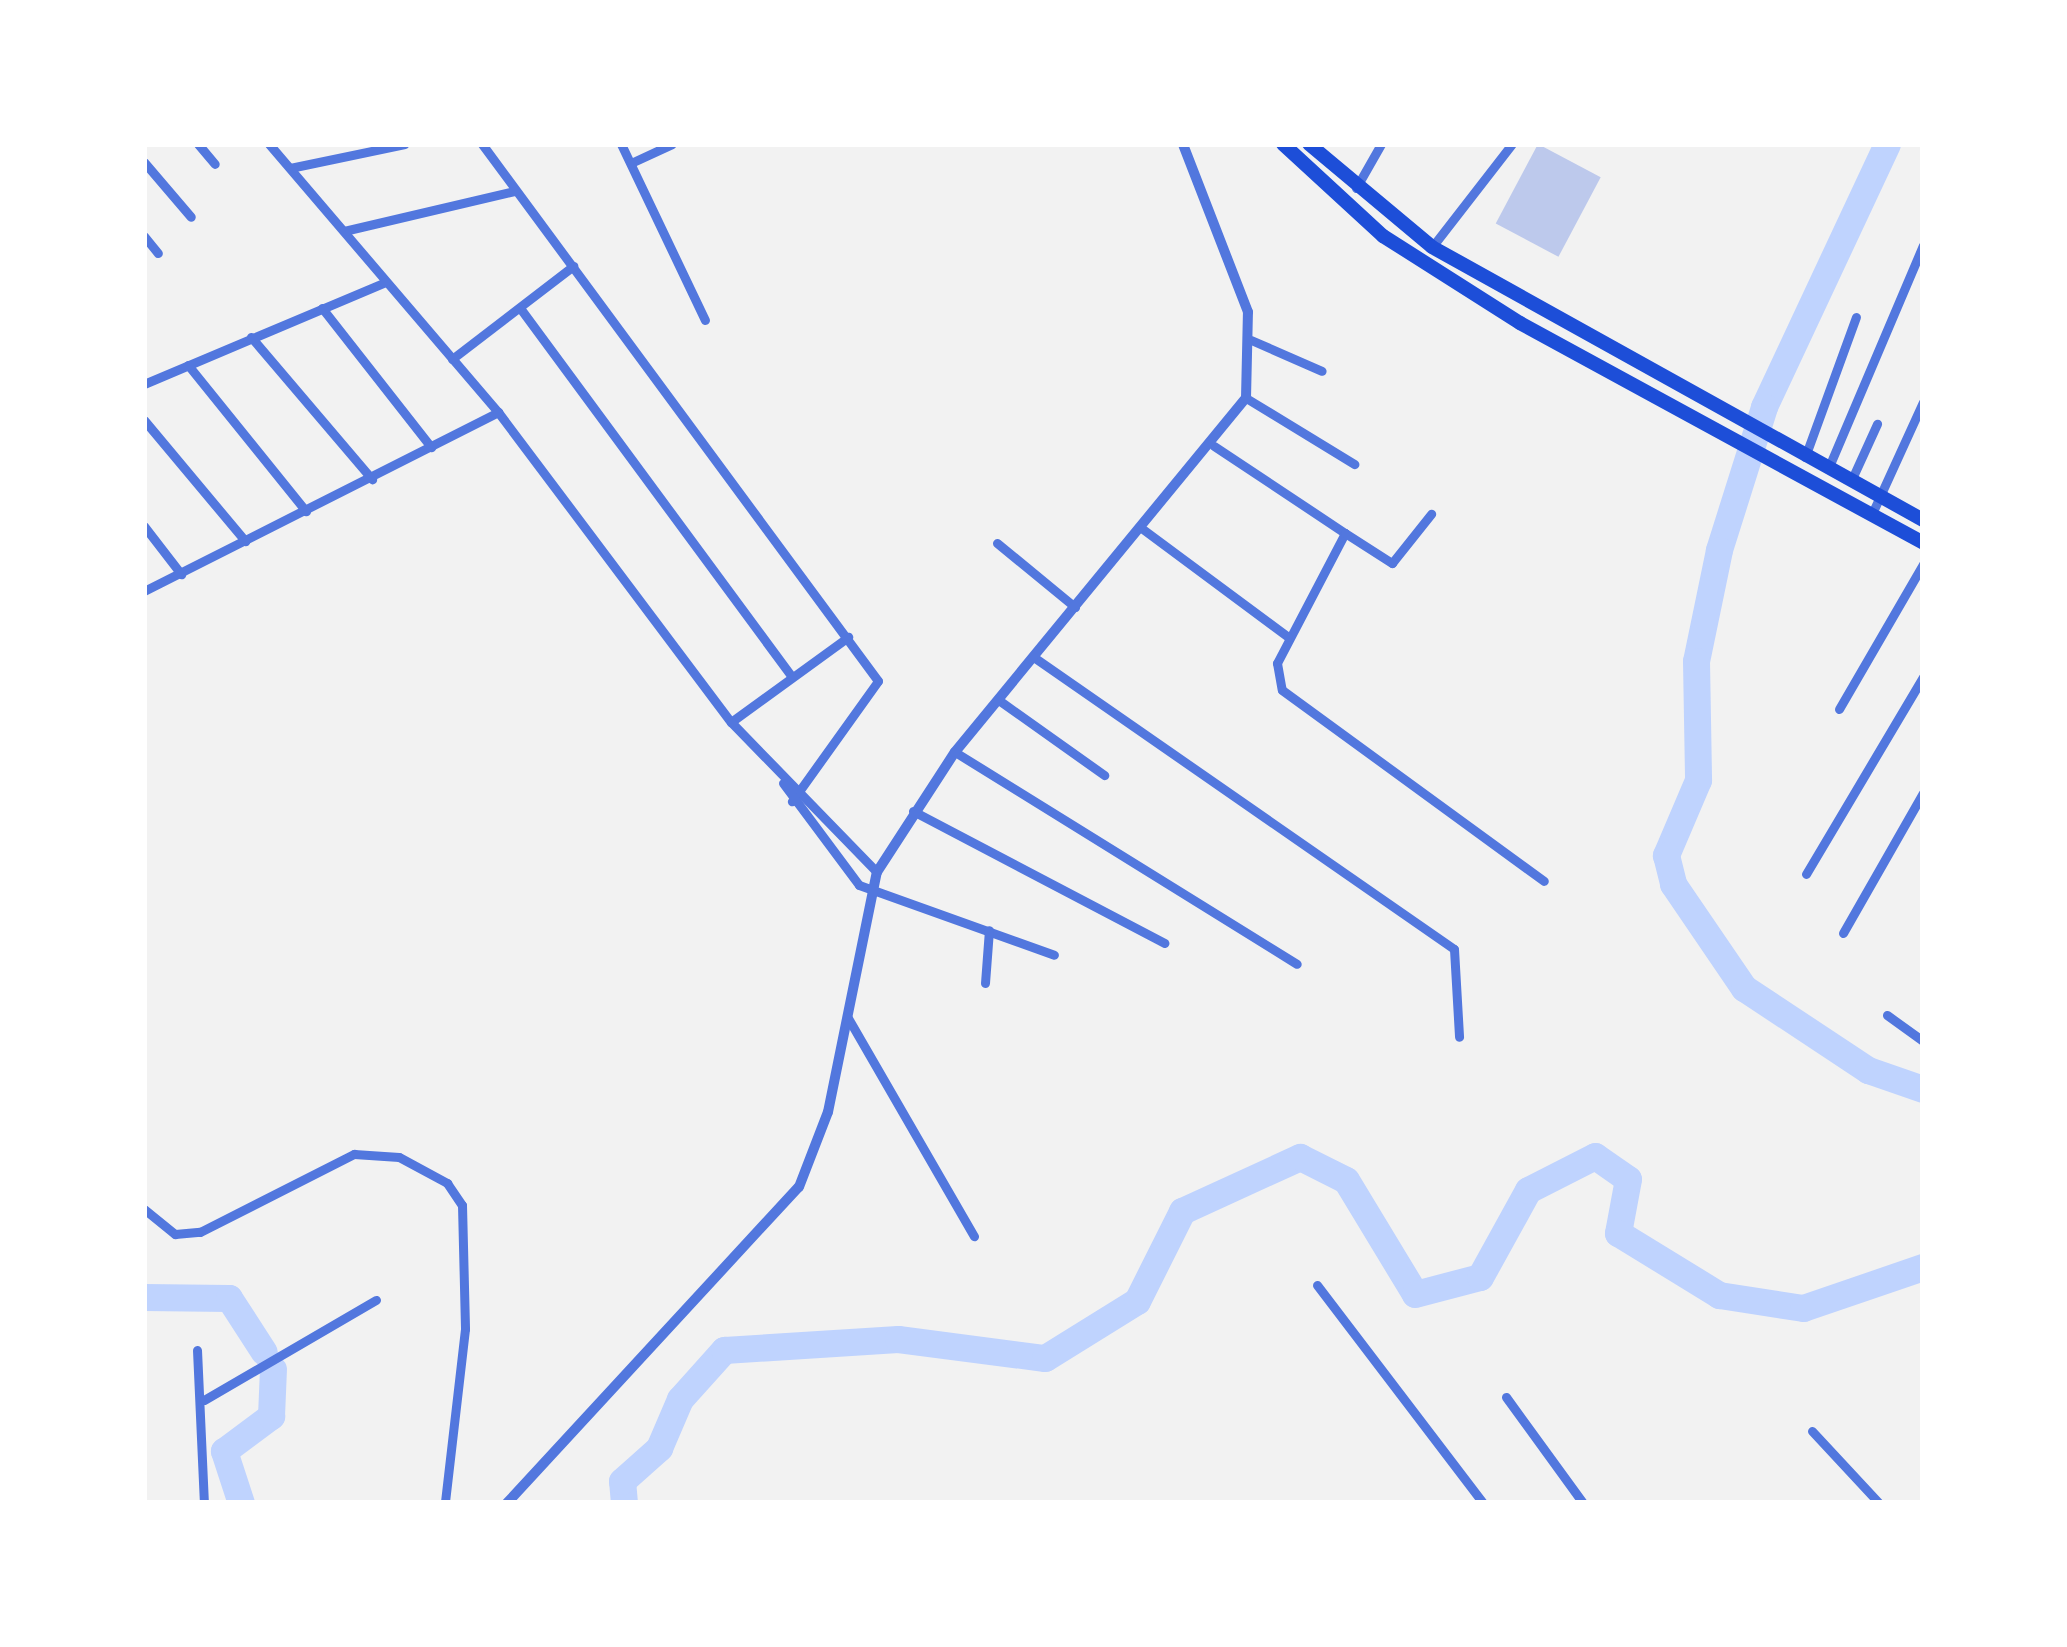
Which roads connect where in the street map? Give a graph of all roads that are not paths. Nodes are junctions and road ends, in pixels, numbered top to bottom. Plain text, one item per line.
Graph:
1 (198, 144) edge
2 (269, 144) edge
3 (405, 144) edge
4 (482, 144) edge
5 (621, 144) edge
6 (672, 144) edge
7 (1183, 144) edge
8 (1283, 144) edge
9 (1309, 144) edge
10 (1381, 144) edge
11 (1512, 144) edge
12 (144, 162) edge
13 (631, 163) junction
14 (215, 164) dead end
15 (290, 168) junction
16 (1356, 188) junction
17 (515, 191) junction
18 (190, 217) dead end
19 (344, 231) junction
20 (144, 236) edge
21 (1923, 245) edge
22 (1432, 247) junction
23 (158, 253) dead end
24 (573, 266) junction
25 (385, 282) junction
26 (322, 308) junction
27 (520, 308) junction
28 (1856, 317) dead end
29 (705, 320) dead end
30 (251, 338) junction
31 (1251, 340) junction
32 (452, 358) junction
33 (188, 365) junction
34 (1322, 371) dead end
35 (144, 384) edge
36 (1246, 398) junction
37 (1923, 402) edge
38 (498, 412) junction
39 (144, 421) edge
40 (1877, 424) dead end
41 (1214, 446) junction
42 (431, 447) junction
43 (1800, 454) junction
44 (1354, 464) dead end
45 (1828, 469) junction
46 (372, 479) junction
47 (1851, 482) junction
48 (1881, 497) junction
49 (306, 512) junction
50 (1431, 514) dead end
51 (1871, 516) junction
52 (1923, 520) edge
53 (144, 526) edge
54 (1144, 530) junction
55 (1345, 533) junction
56 (245, 541) junction
57 (997, 543) dead end
58 (1923, 543) edge
59 (1923, 564) edge
60 (181, 574) junction
61 (144, 591) edge
62 (1075, 607) junction
63 (848, 637) junction
64 (1288, 637) junction
65 (1035, 658) junction
66 (792, 677) junction
67 (1923, 677) edge
68 (1000, 701) junction
69 (1839, 709) dead end
70 (731, 722) junction
71 (955, 752) junction
72 (1104, 776) dead end
73 (1923, 793) edge
74 (795, 797) junction
75 (914, 811) junction
76 (815, 824) junction
77 (839, 844) junction
78 (833, 857) junction
79 (877, 872) junction
80 (1807, 874) dead end
81 (1544, 881) dead end
82 (872, 892) junction
83 (989, 930) junction
84 (1844, 933) dead end
85 (1164, 943) dead end
86 (1054, 955) dead end
87 (1298, 964) dead end
88 (985, 983) dead end
89 (1887, 1015) dead end
90 (848, 1018) junction
91 (1459, 1037) dead end
92 (1923, 1042) edge
93 (144, 1209) edge
94 (974, 1236) dead end
95 (1317, 1285) dead end
96 (376, 1300) dead end
97 (197, 1350) dead end
98 (1506, 1397) dead end
99 (204, 1400) junction
100 (1812, 1431) dead end
101 (204, 1503) edge
102 (445, 1503) edge
103 (507, 1503) edge
104 (1483, 1503) edge
105 (1582, 1503) edge
106 (1879, 1503) edge

1 - 14 street
2 - 15 street
3 - 15 street
4 - 17 street
5 - 13 street
6 - 13 street
7 - 31 street
8 - 51 highway
9 - 16 highway
10 - 16 street
11 - 22 street
12 - 18 street
13 - 29 street
15 - 19 street
16 - 22 highway
17 - 19 street
17 - 24 street
19 - 25 street
20 - 23 street
21 - 45 street
22 - 43 highway
24 - 27 street
24 - 63 street
25 - 26 street
25 - 32 street
26 - 30 street
26 - 42 street
27 - 32 street
27 - 66 street
28 - 43 street
30 - 33 street
30 - 46 street
31 - 34 street
31 - 36 street
32 - 38 street
33 - 35 street
33 - 49 street
36 - 41 street
36 - 44 street
37 - 48 street
38 - 42 street
38 - 70 street
39 - 56 street
40 - 47 street
41 - 54 street
41 - 55 street
42 - 46 street
43 - 45 highway
45 - 47 highway
46 - 49 street
47 - 48 highway
48 - 51 street
48 - 52 highway
49 - 56 street
50 - 55 street
51 - 58 highway
53 - 60 street
54 - 62 street
54 - 64 street
55 - 64 street
56 - 60 street
57 - 62 street
59 - 69 street
60 - 61 street
62 - 65 street
63 - 66 street
63 - 74 street
64 - 81 street
65 - 68 street
65 - 91 street
66 - 70 street
67 - 80 street
68 - 71 street
68 - 72 street
70 - 74 street
71 - 75 street
71 - 87 street
73 - 84 street
74 - 76 street
75 - 79 street
75 - 85 street
76 - 77 street
76 - 78 street
77 - 78 street
77 - 79 street
78 - 82 street
79 - 82 street
82 - 83 street
82 - 90 street
83 - 86 street
83 - 88 street
89 - 92 street
90 - 94 street
90 - 103 street
93 - 102 street
95 - 104 street
96 - 99 street
97 - 99 street
98 - 105 street
99 - 101 street
100 - 106 street

